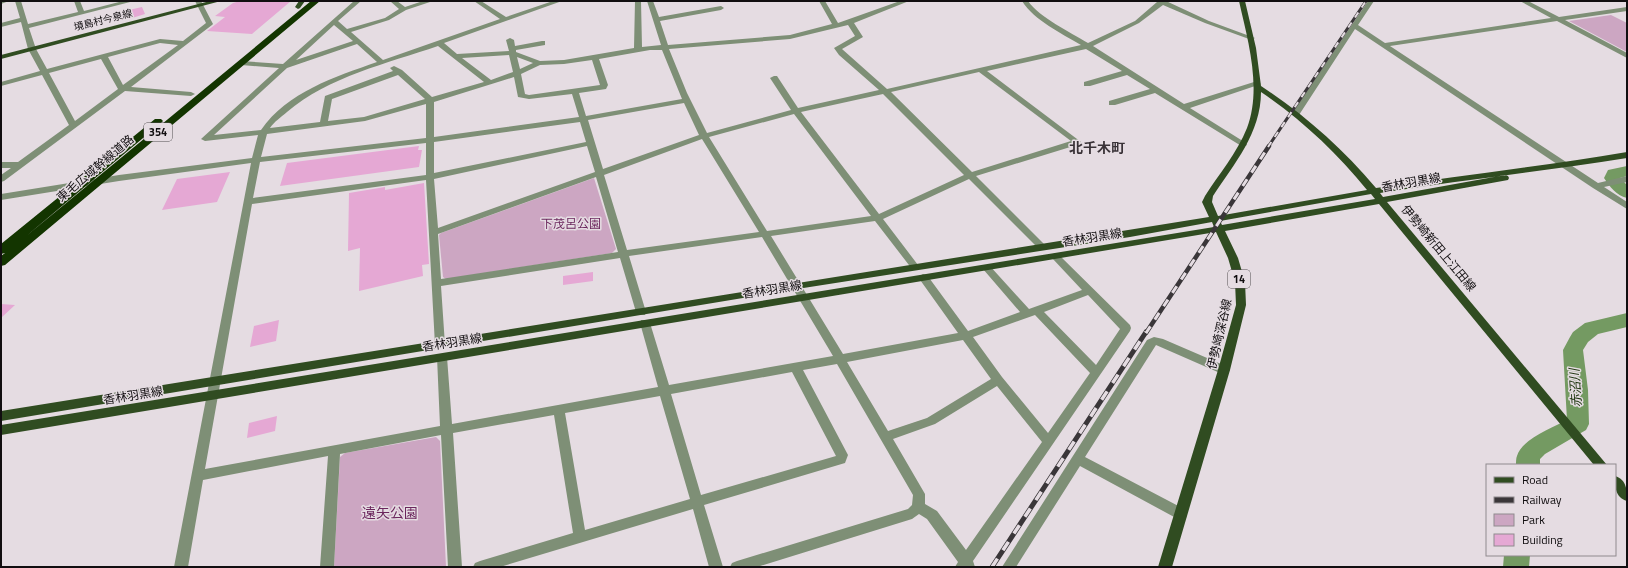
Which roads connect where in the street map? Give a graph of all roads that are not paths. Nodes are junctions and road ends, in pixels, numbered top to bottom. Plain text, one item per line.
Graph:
1 (6, 1) edge
2 (18, 1) edge
3 (77, 1) edge
4 (131, 1) edge
5 (218, 1) edge
6 (222, 1) edge
7 (316, 1) edge
8 (358, 1) edge
9 (393, 1) edge
10 (430, 1) edge
11 (477, 1) edge
12 (559, 1) edge
13 (638, 1) edge
14 (650, 1) edge
15 (822, 1) edge
16 (1025, 1) edge
17 (1161, 1) edge
18 (1242, 1) edge
19 (1371, 1) edge
20 (1523, 1) edge
21 (1, 2) edge
22 (902, 2) edge
23 (199, 3) edge
24 (302, 3) edge
25 (209, 4) junction
26 (721, 8) dead end
27 (404, 9) junction
28 (1627, 9) edge
29 (82, 13) junction
30 (23, 19) junction
31 (505, 20) junction
32 (656, 20) junction
33 (1558, 20) junction
34 (334, 21) junction
35 (850, 22) junction
36 (1, 25) edge
37 (836, 25) junction
38 (1355, 26) junction
39 (26, 27) junction
40 (346, 32) junction
41 (1251, 38) junction
42 (510, 40) dead end
43 (357, 42) junction
44 (183, 43) junction
45 (439, 43) junction
46 (542, 43) dead end
47 (1384, 45) junction
48 (1088, 46) junction
49 (665, 47) junction
50 (32, 49) junction
51 (638, 50) junction
52 (512, 51) junction
53 (455, 56) junction
54 (1627, 56) edge
55 (1, 57) edge
56 (104, 57) junction
57 (595, 58) junction
58 (384, 62) junction
59 (241, 63) junction
60 (539, 63) junction
61 (285, 66) junction
62 (981, 70) junction
63 (399, 72) junction
64 (1128, 72) junction
65 (44, 73) junction
66 (517, 73) junction
67 (774, 78) dead end
68 (489, 83) junction
69 (1, 84) edge
70 (1087, 84) dead end
71 (1258, 85) junction
72 (121, 88) junction
73 (1156, 90) junction
74 (575, 92) junction
75 (886, 92) junction
76 (191, 94) junction
77 (430, 100) junction
78 (687, 100) junction
79 (1112, 103) dead end
80 (1184, 107) junction
81 (796, 111) junction
82 (1296, 114) junction
83 (582, 119) junction
84 (324, 124) junction
85 (73, 125) junction
86 (263, 132) junction
87 (704, 136) junction
88 (429, 140) junction
89 (591, 143) junction
90 (1243, 145) junction
91 (1627, 155) edge
92 (256, 160) junction
93 (1, 165) edge
94 (19, 165) junction
95 (1565, 165) junction
96 (1546, 168) junction
97 (599, 173) junction
98 (971, 175) junction
99 (430, 177) junction
100 (1, 179) edge
101 (1626, 179) edge
102 (100, 181) junction
103 (81, 184) junction
104 (1597, 186) junction
105 (1374, 191) junction
106 (1, 196) edge
107 (1381, 200) junction
108 (248, 202) junction
109 (1627, 206) edge
110 (878, 218) junction
111 (1214, 218) junction
112 (1219, 229) junction
113 (433, 232) junction
114 (764, 233) junction
115 (1042, 247) junction
116 (1, 250) edge
117 (623, 254) junction
118 (1055, 256) junction
119 (1, 262) edge
120 (915, 267) junction
121 (986, 267) junction
122 (923, 277) junction
123 (437, 283) junction
124 (797, 286) junction
125 (1089, 290) junction
126 (804, 298) junction
127 (641, 312) junction
128 (1032, 312) junction
129 (645, 324) junction
130 (966, 336) junction
131 (440, 345) junction
132 (442, 357) junction
133 (838, 359) junction
134 (796, 366) junction
135 (1224, 370) junction
136 (1097, 372) junction
137 (998, 380) junction
138 (214, 382) junction
139 (665, 390) junction
140 (212, 396) junction
141 (559, 409) junction
142 (1, 416) edge
143 (1, 430) edge
144 (447, 430) junction
145 (886, 437) junction
146 (1048, 440) junction
147 (334, 450) junction
148 (1078, 459) junction
149 (1600, 464) edge
150 (198, 476) junction
151 (1616, 482) edge
152 (1627, 496) edge
153 (697, 502) junction
154 (918, 507) junction
155 (1181, 514) junction
156 (580, 537) junction
157 (966, 565) edge
158 (181, 567) edge
159 (327, 567) edge
160 (455, 567) edge
161 (480, 567) edge
162 (716, 567) edge
163 (737, 567) edge
164 (1009, 567) edge
165 (1165, 567) edge

1 - 21 street
2 - 30 street
3 - 29 street
4 - 29 street
5 - 25 main road, 境島村今泉線
6 - 25 main road, 境島村今泉線
7 - 59 highway, 東毛広域幹線道路 / 354
8 - 34 street
9 - 27 street
10 - 27 street
11 - 31 street
12 - 31 street
13 - 51 street
14 - 32 street
15 - 37 street
16 - 48 street
17 - 41 street
17 - 48 street
18 - 41 main road, 伊勢崎深谷線 / 14
19 - 38 street
20 - 33 street
22 - 35 street
23 - 25 main road, 境島村今泉線
23 - 44 street
23 - 50 main road, 境島村今泉線
24 - 76 highway, 東毛広域幹線道路 / 354
26 - 32 street
27 - 40 street
28 - 33 street
29 - 39 street
30 - 36 street
30 - 39 street
31 - 45 street
32 - 49 street
33 - 47 street
33 - 54 street
34 - 40 street
34 - 61 street
35 - 37 street
35 - 75 street
37 - 49 street
38 - 47 street
38 - 82 street
39 - 50 street
40 - 43 street
41 - 71 main road, 伊勢崎深谷線 / 14
42 - 52 street
43 - 58 street
43 - 61 street
44 - 56 street
44 - 72 street
45 - 53 street
45 - 58 street
46 - 52 street
47 - 95 street
48 - 62 street
48 - 64 street
49 - 51 street
49 - 78 street
50 - 55 main road, 境島村今泉線
50 - 65 street
51 - 57 street
52 - 53 street
52 - 60 street
52 - 66 street
53 - 68 street
56 - 65 street
56 - 72 street
57 - 60 street
57 - 74 street
58 - 63 street
58 - 86 street
59 - 61 street
59 - 102 highway, 東毛広域幹線道路 / 354
60 - 66 street
61 - 86 street
62 - 75 street
62 - 98 street
63 - 77 street
63 - 84 street
64 - 70 street
64 - 73 street
65 - 69 street
65 - 85 street
66 - 68 street
66 - 74 street
67 - 81 street
68 - 77 street
71 - 80 street
71 - 82 main road, 伊勢崎新田上江田線
71 - 90 main road, 伊勢崎深谷線 / 14
72 - 76 street
72 - 85 street
73 - 79 street
73 - 80 street
74 - 83 street
75 - 81 street
75 - 98 street
76 - 103 highway, 東毛広域幹線道路 / 354
77 - 84 street
77 - 88 street
78 - 83 street
78 - 87 street
80 - 90 street
81 - 87 street
81 - 110 street
82 - 105 main road, 伊勢崎新田上江田線
83 - 88 street
83 - 89 street
84 - 86 street
85 - 94 street
86 - 92 street
87 - 97 street
87 - 114 street
88 - 92 street
88 - 99 street
89 - 97 street
89 - 99 street
90 - 111 main road, 伊勢崎深谷線 / 14
91 - 95 main road, 香林羽黒線
92 - 102 street
92 - 108 street
93 - 94 street
94 - 100 street
95 - 96 main road, 香林羽黒線
95 - 104 street
96 - 105 main road, 香林羽黒線
96 - 107 main road, 香林羽黒線
97 - 113 street
97 - 117 street
98 - 110 street
98 - 115 street
99 - 108 street
99 - 113 street
101 - 104 street
102 - 103 street
102 - 119 highway, 東毛広域幹線道路 / 354
103 - 106 street
103 - 116 highway, 東毛広域幹線道路 / 354
104 - 109 street
105 - 107 main road, 伊勢崎新田上江田線
105 - 111 main road, 香林羽黒線
107 - 112 main road, 香林羽黒線
107 - 149 main road, 伊勢崎新田上江田線
108 - 138 street
110 - 114 street
110 - 120 street
111 - 112 main road, 伊勢崎深谷線 / 14
111 - 115 main road, 香林羽黒線
112 - 118 main road, 香林羽黒線
112 - 135 main road, 伊勢崎深谷線 / 14
113 - 123 street
114 - 117 street
114 - 124 street
115 - 120 main road, 香林羽黒線
117 - 123 street
117 - 127 street
118 - 121 main road, 香林羽黒線
118 - 125 street
120 - 124 main road, 香林羽黒線
121 - 122 main road, 香林羽黒線
121 - 128 street
122 - 126 main road, 香林羽黒線
122 - 130 street
123 - 131 street
124 - 126 street
124 - 127 main road, 香林羽黒線
125 - 128 street
125 - 136 street
126 - 129 main road, 香林羽黒線
126 - 133 street
127 - 131 main road, 香林羽黒線
128 - 130 street
128 - 136 street
129 - 132 main road, 香林羽黒線
129 - 139 street
130 - 133 street
130 - 137 street
131 - 138 main road, 香林羽黒線
132 - 140 main road, 香林羽黒線
132 - 144 street
133 - 134 street
133 - 145 street
134 - 139 street
134 - 153 street
135 - 148 street
135 - 155 main road, 伊勢崎深谷線 / 14
136 - 146 street
137 - 145 street
137 - 146 street
138 - 140 street
138 - 142 main road, 香林羽黒線
139 - 141 street
139 - 153 street
140 - 143 main road, 香林羽黒線
140 - 150 street
141 - 144 street
141 - 156 street
144 - 147 street
144 - 160 street
145 - 154 street
146 - 157 street
147 - 150 street
147 - 159 street
148 - 155 street
148 - 164 street
150 - 158 street
151 - 152 main road
153 - 156 street
153 - 162 street
154 - 157 street
154 - 163 street
155 - 165 main road, 伊勢崎深谷線 / 14
156 - 161 street

